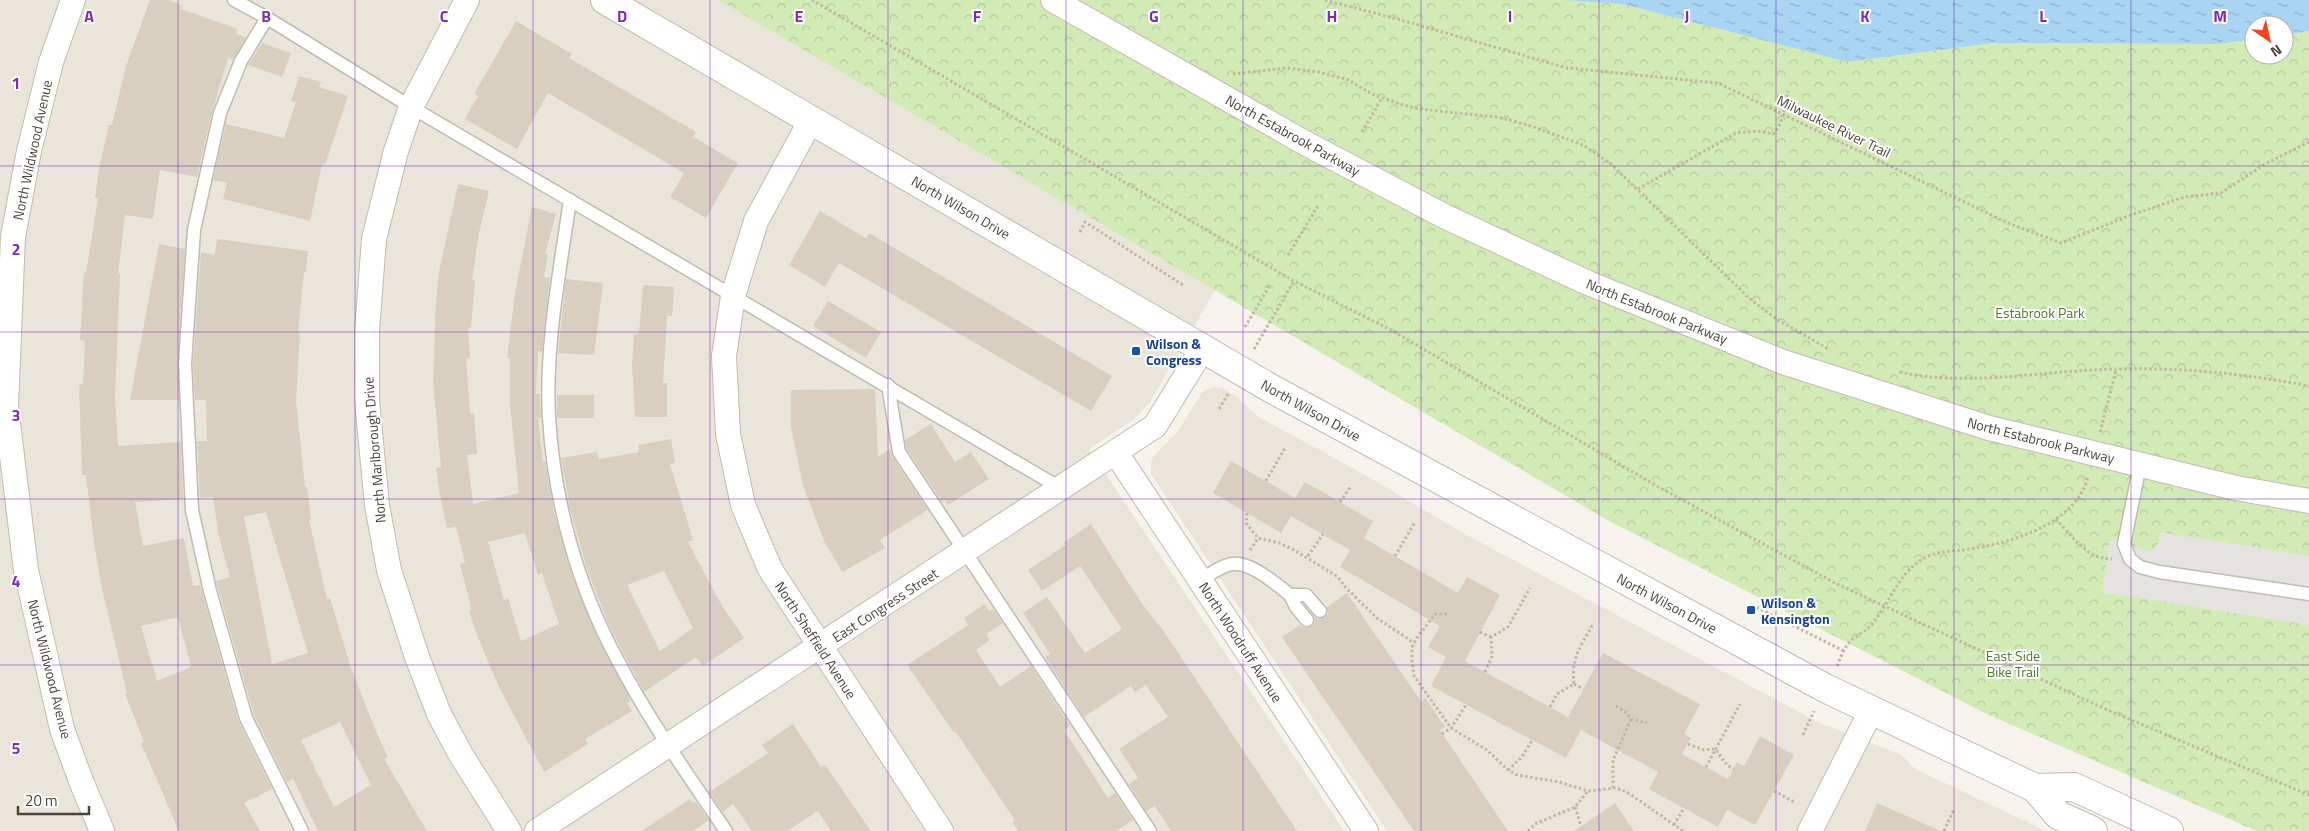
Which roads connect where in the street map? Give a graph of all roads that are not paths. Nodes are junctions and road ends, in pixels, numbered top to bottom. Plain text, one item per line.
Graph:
1 (73, 0) edge
2 (234, 0) edge
3 (467, 0) edge
4 (605, 0) edge
5 (1053, 0) edge
6 (267, 18) junction
7 (411, 107) junction
8 (811, 120) junction
9 (570, 200) junction
10 (733, 296) junction
11 (1203, 348) junction
12 (888, 385) junction
13 (1116, 453) junction
14 (2140, 464) junction
15 (1062, 489) junction
16 (2309, 501) edge
17 (965, 552) junction
18 (1200, 580) junction
19 (2309, 594) edge
20 (1290, 595) junction
21 (1320, 611) dead end
22 (1307, 620) dead end
23 (820, 647) junction
24 (1871, 711) junction
25 (668, 745) junction
26 (2035, 788) junction
27 (102, 831) edge
28 (302, 831) edge
29 (508, 831) edge
30 (537, 831) edge
31 (726, 831) edge
32 (941, 831) edge
33 (1150, 831) edge
34 (1366, 831) edge
35 (1810, 831) edge
36 (2093, 831) edge
37 (2169, 831) edge

1 - 27 street, North Wildwood Avenue
2 - 6 lane
3 - 7 street, North Marlborough Drive
4 - 8 street, North Wilson Drive
5 - 14 street, North Estabrook Parkway
6 - 7 lane
6 - 28 lane
7 - 9 lane
7 - 29 street, North Marlborough Drive
8 - 10 street, North Sheffield Avenue
8 - 11 street, North Wilson Drive
9 - 10 lane
9 - 25 lane
10 - 12 lane
10 - 23 street, North Sheffield Avenue
11 - 13 street, East Congress Street
11 - 24 street, North Wilson Drive
12 - 15 lane
12 - 17 lane
13 - 15 street, East Congress Street
13 - 18 street, North Woodruff Avenue
14 - 16 street, North Estabrook Parkway
14 - 19 lane
15 - 17 street, East Congress Street
17 - 23 street, East Congress Street
17 - 33 lane
18 - 20 lane
18 - 34 street, North Woodruff Avenue
20 - 21 lane
20 - 22 lane
23 - 25 street, East Congress Street
23 - 32 street, North Sheffield Avenue
24 - 26 street, North Wilson Drive
24 - 35 street
25 - 30 street, East Congress Street
25 - 31 lane
26 - 36 street, North Wilson Drive
26 - 37 street, North Wilson Drive

